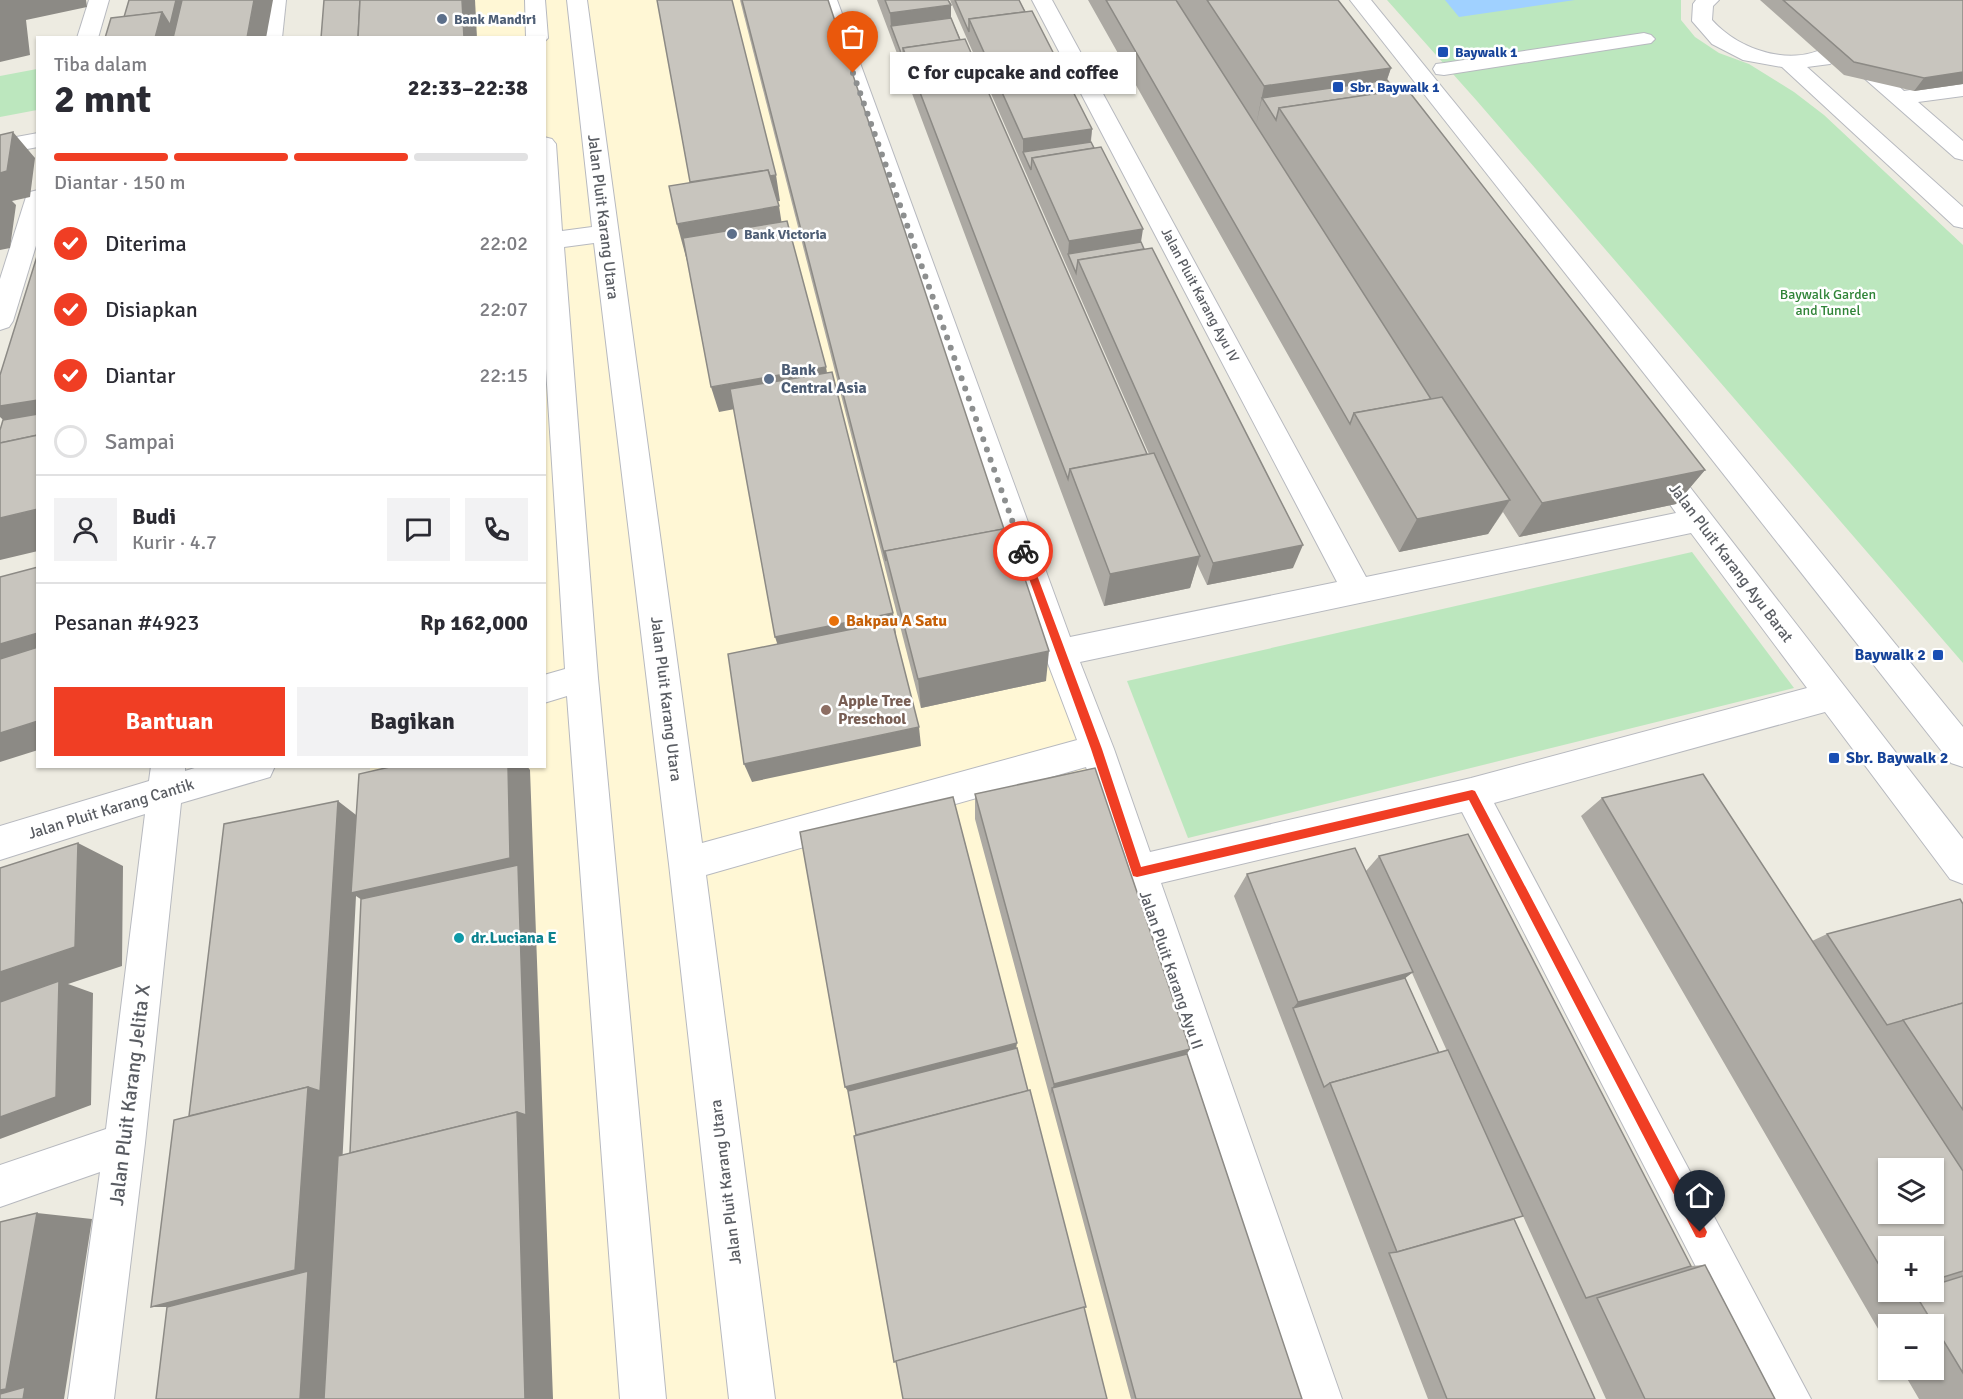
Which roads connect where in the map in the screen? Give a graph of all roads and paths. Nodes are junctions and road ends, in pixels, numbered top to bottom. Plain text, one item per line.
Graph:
1 (99, 0) edge
2 (276, 0) edge
3 (535, 0) edge
4 (577, 0) edge
5 (827, 0) edge
6 (1042, 0) edge
7 (1360, 0) edge
8 (1709, 0) edge
9 (1798, 0) edge
10 (88, 36) edge
11 (270, 36) edge
12 (537, 36) edge
13 (1644, 39) dead end
14 (1841, 47) junction
15 (1789, 62) junction
16 (1444, 69) dead end
17 (1963, 89) edge
18 (1899, 98) junction
19 (36, 140) edge
20 (0, 147) edge
21 (1963, 153) edge
22 (546, 172) edge
23 (36, 202) edge
24 (1963, 220) edge
25 (604, 233) junction
26 (551, 241) junction
27 (10, 264) edge
28 (0, 321) edge
29 (1641, 445) edge
30 (1698, 520) junction
31 (1357, 590) junction
32 (1060, 653) junction
33 (582, 678) junction
34 (546, 688) edge
35 (1831, 696) junction
36 (1096, 749) junction
37 (1963, 752) edge
38 (244, 768) edge
39 (167, 779) edge
40 (1472, 794) junction
41 (1949, 829) edge
42 (0, 843) edge
43 (687, 864) junction
44 (1963, 867) edge
45 (1137, 872) junction
46 (124, 1143) junction
47 (0, 1186) edge
48 (91, 1399) edge
49 (643, 1399) edge
50 (752, 1399) edge
51 (1319, 1399) edge
52 (1788, 1399) edge

1 - 10 street
2 - 11 street
3 - 12 street
4 - 25 street, Jalan Pluit Karang Utara
5 - 32 street, Jalan Pluit Karang Ayu II
6 - 31 street, Jalan Pluit Karang Ayu IV
7 - 37 street
8 - 15 street
9 - 14 street
13 - 16 street
14 - 15 street
14 - 18 street
15 - 24 street
17 - 18 street
18 - 21 street
19 - 20 street
22 - 26 street
23 - 27 street
25 - 26 street
25 - 43 street, Jalan Pluit Karang Utara
26 - 33 street
27 - 28 street
29 - 30 street, Jalan Pluit Karang Ayu Barat
30 - 31 street
30 - 35 street, Jalan Pluit Karang Ayu Barat
31 - 32 street
32 - 36 street, Jalan Pluit Karang Ayu II
33 - 34 street
33 - 49 street
35 - 40 street
35 - 41 street, Jalan Pluit Karang Ayu Barat
36 - 43 street
36 - 45 street, Jalan Pluit Karang Ayu II
38 - 39 street, Jalan Pluit Karang Cantik
39 - 42 street, Jalan Pluit Karang Cantik
39 - 46 street, Jalan Pluit Karang Jelita X
40 - 45 street
40 - 52 street
41 - 44 street, Jalan Pluit Karang Ayu Barat
43 - 50 street, Jalan Pluit Karang Utara
45 - 51 street, Jalan Pluit Karang Ayu II
46 - 47 street
46 - 48 street, Jalan Pluit Karang Jelita X

